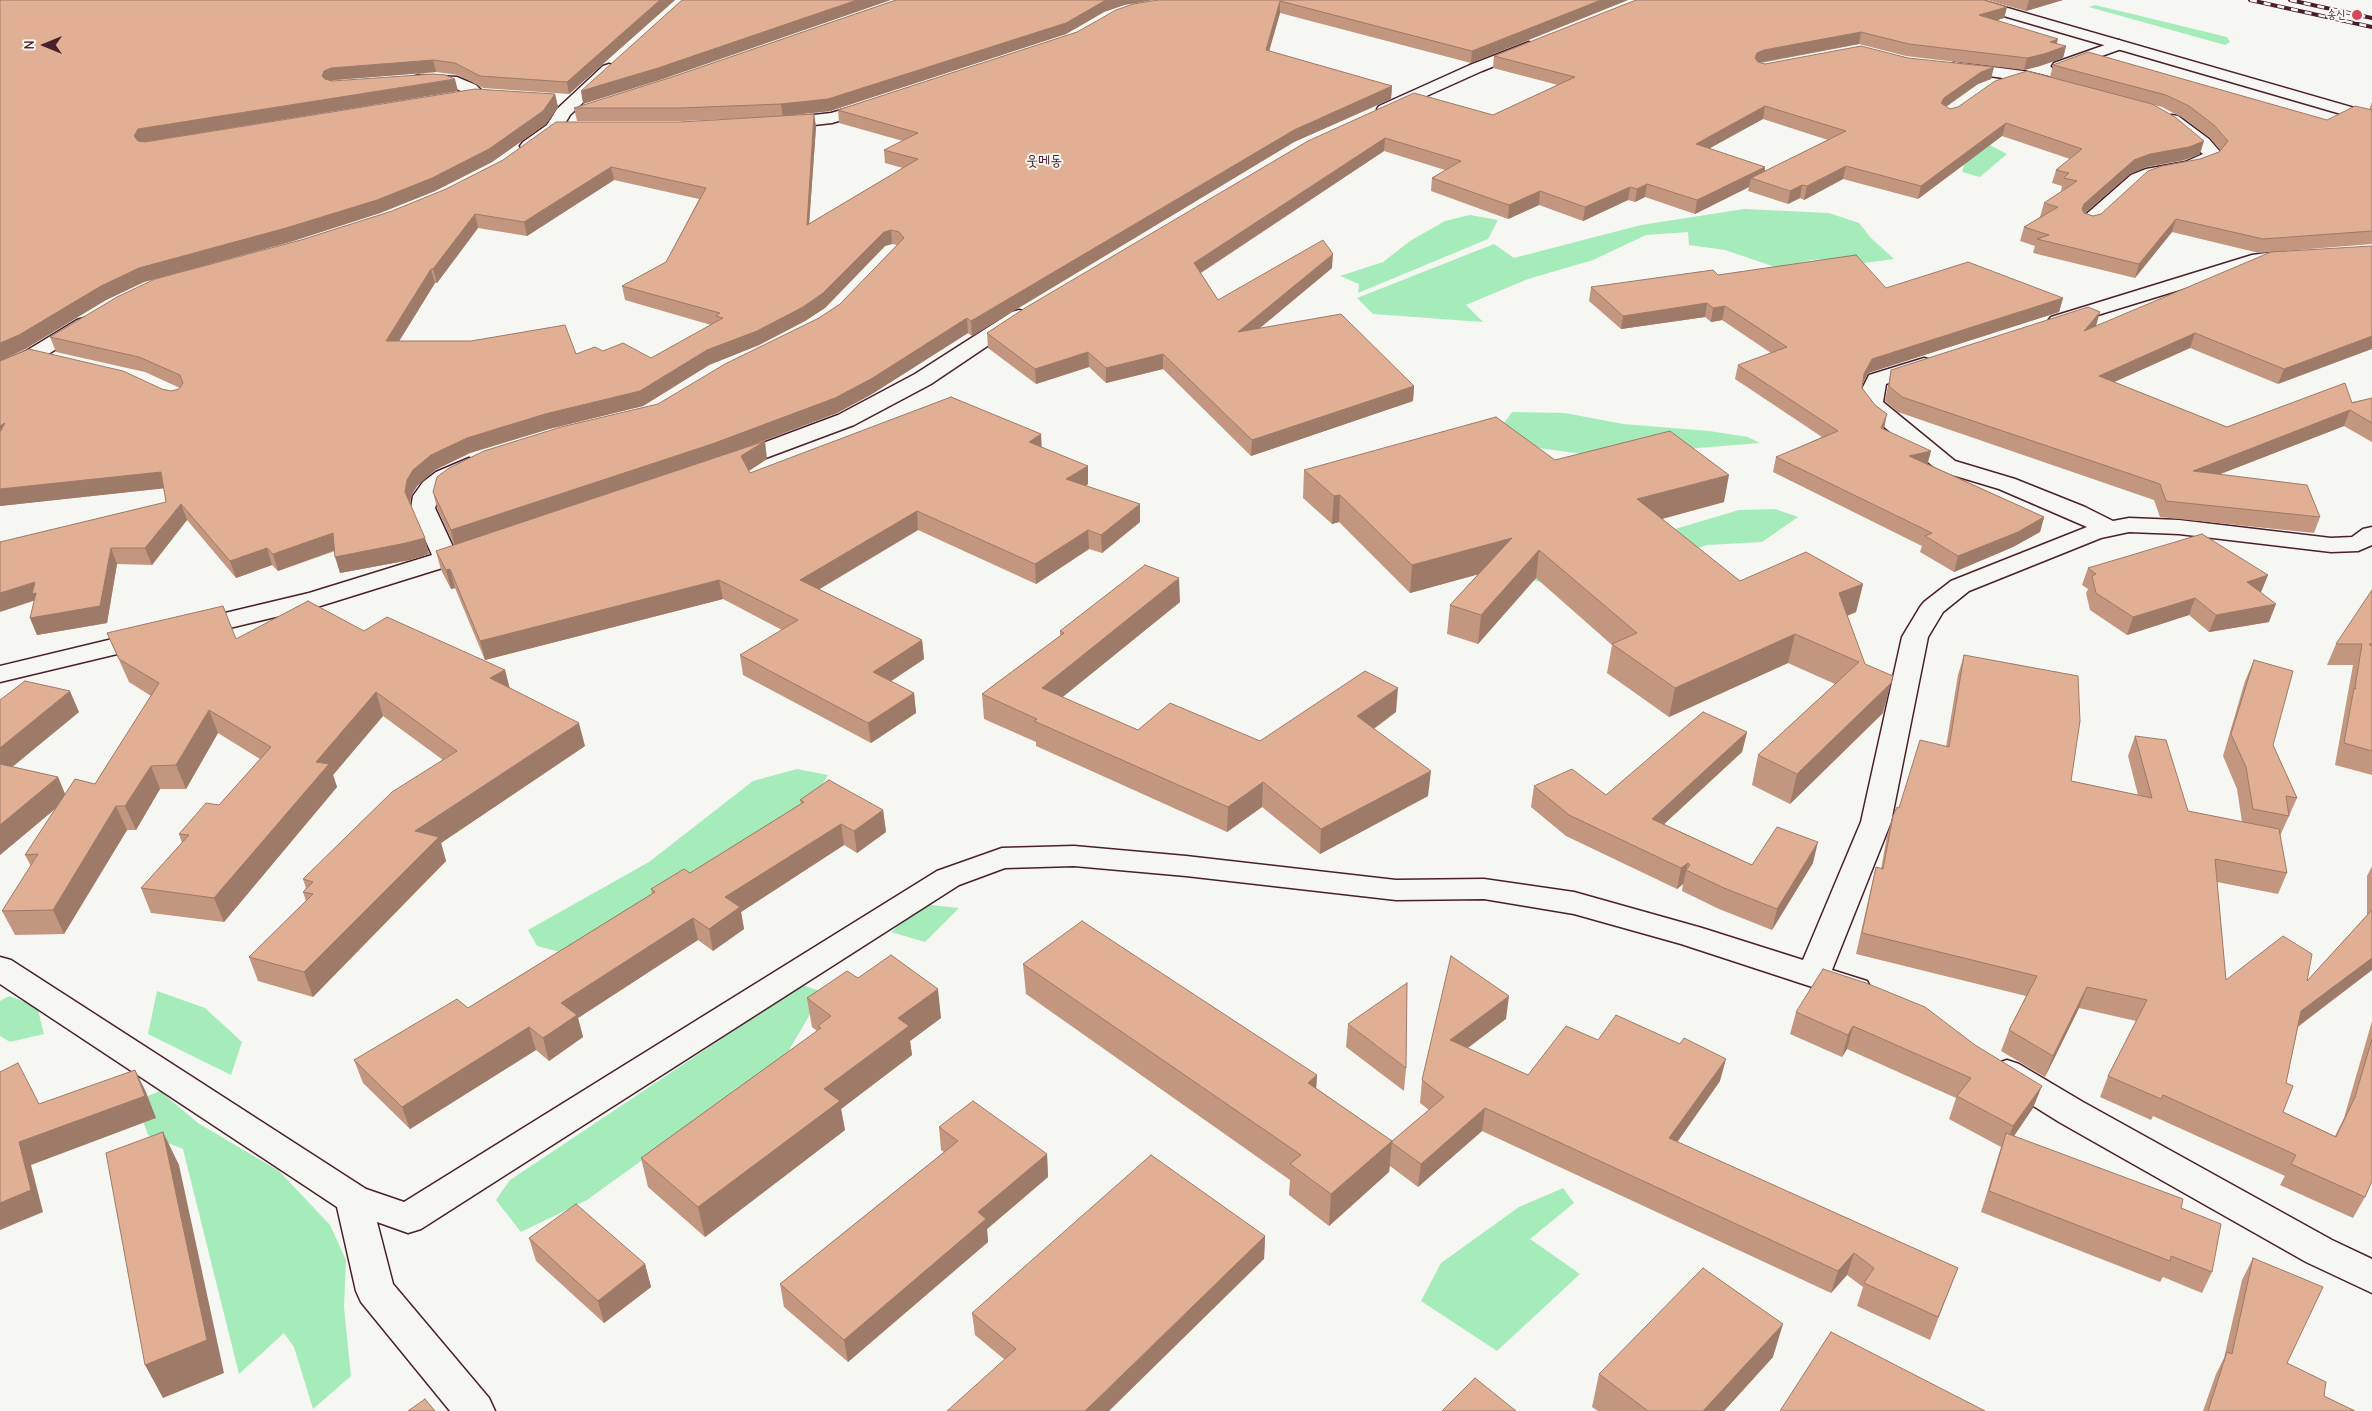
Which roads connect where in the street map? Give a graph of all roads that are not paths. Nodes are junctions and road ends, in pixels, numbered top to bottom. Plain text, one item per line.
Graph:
1 (1964, 0) edge
2 (1548, 39) edge
3 (2119, 45) junction
4 (619, 59) edge
5 (1940, 65) edge
6 (2023, 76) junction
7 (404, 81) edge
8 (1993, 86) edge
9 (2066, 86) edge
10 (454, 98) edge
11 (884, 102) edge
12 (2155, 112) edge
13 (1371, 116) edge
14 (2372, 118) edge
15 (810, 120) junction
16 (764, 124) edge
17 (808, 139) edge
18 (515, 156) edge
19 (2089, 222) edge
20 (2303, 255) edge
21 (1035, 307) edge
22 (98, 316) edge
23 (2044, 325) edge
24 (33, 355) junction
25 (1940, 358) edge
26 (61, 363) edge
27 (0, 371) edge
28 (487, 457) edge
29 (713, 469) edge
30 (2110, 529) junction
31 (497, 542) edge
32 (2367, 544) edge
33 (446, 559) junction
34 (0, 674) edge
35 (2, 970) edge
36 (1813, 976) junction
37 (1880, 998) edge
38 (1980, 1057) edge
39 (353, 1200) junction
40 (2372, 1277) edge
41 (475, 1411) edge

1 - 3 street
2 - 13 street
3 - 6 street
3 - 14 street
4 - 18 street
5 - 6 street
6 - 8 street
6 - 9 street
7 - 10 street
11 - 15 street
12 - 19 street
15 - 16 street
15 - 17 street
20 - 23 street
21 - 29 street
22 - 24 street
24 - 26 street
24 - 27 street
25 - 30 street
28 - 33 street
30 - 32 street
30 - 36 street
31 - 33 street
33 - 34 street
35 - 39 street
36 - 37 street
36 - 39 street
38 - 40 street
39 - 41 street

